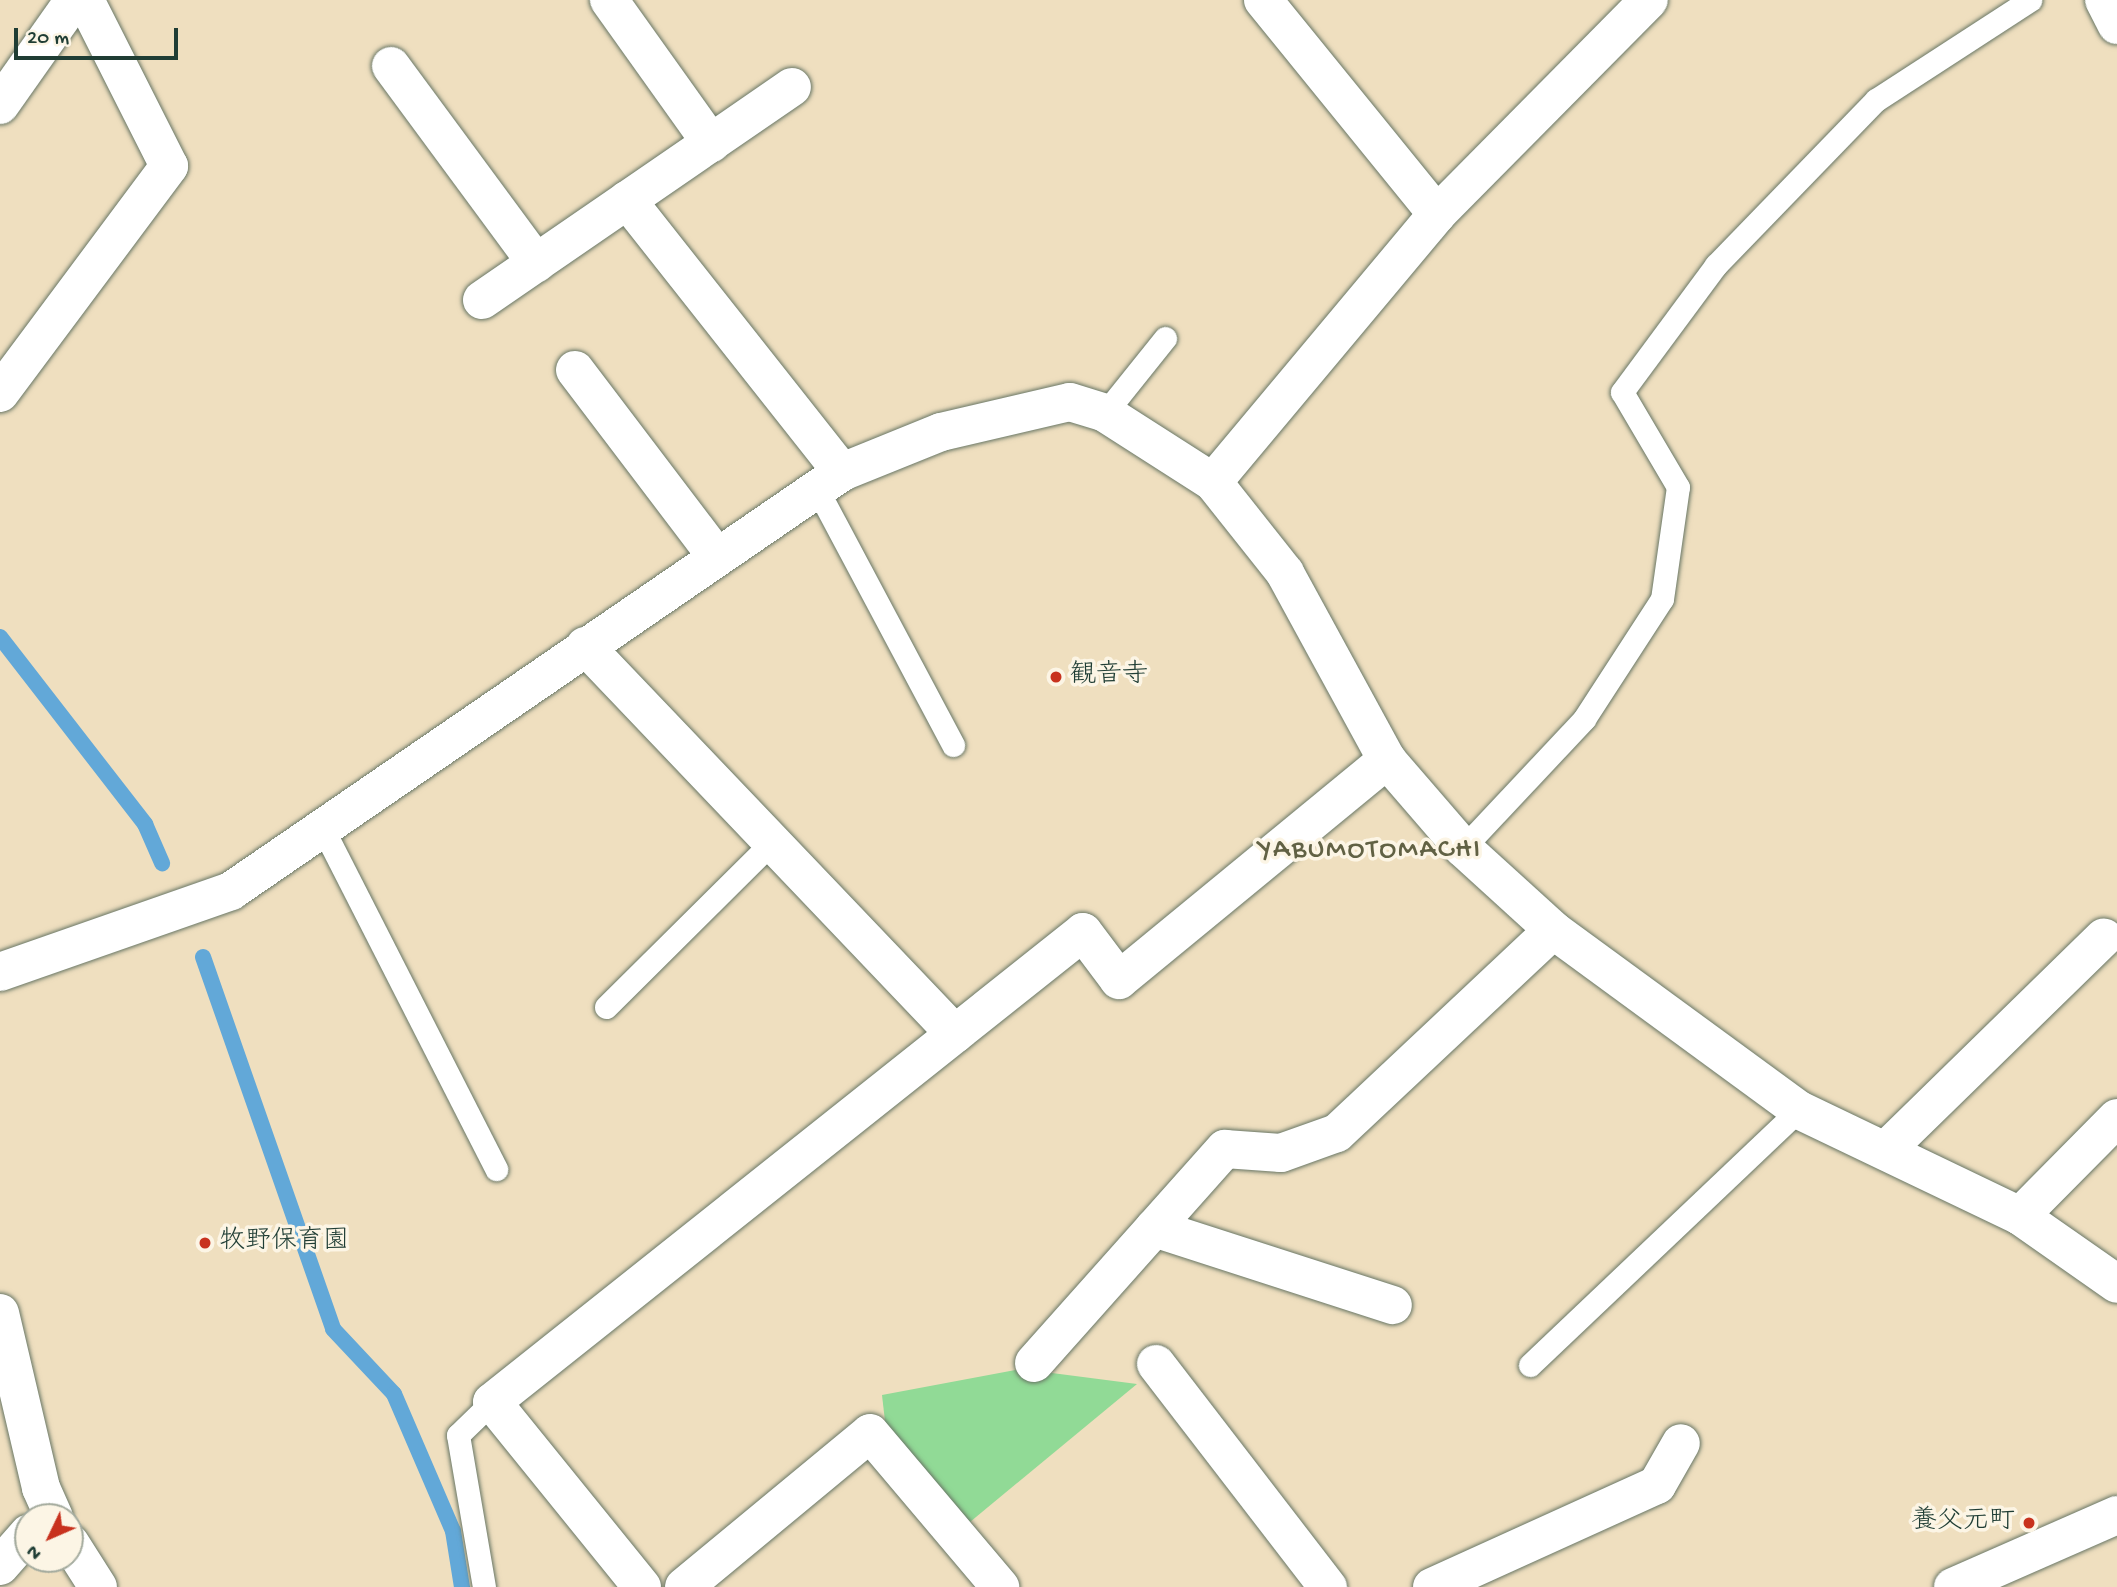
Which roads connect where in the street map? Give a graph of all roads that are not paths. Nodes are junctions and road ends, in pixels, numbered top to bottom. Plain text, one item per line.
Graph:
1 (74, 0) edge
2 (85, 0) edge
3 (609, 0) edge
4 (1263, 0) edge
5 (1649, 0) edge
6 (2030, 0) edge
7 (2104, 0) edge
8 (2117, 25) edge
9 (391, 66) dead end
10 (792, 87) dead end
11 (0, 105) edge
12 (711, 143) junction
13 (627, 200) junction
14 (1437, 214) junction
15 (536, 262) junction
16 (482, 300) dead end
17 (1165, 338) dead end
18 (576, 370) dead end
19 (0, 393) edge
20 (1105, 412) junction
21 (830, 480) junction
22 (1213, 482) junction
23 (716, 557) junction
24 (585, 646) junction
25 (953, 745) dead end
26 (1387, 760) junction
27 (322, 827) junction
28 (772, 842) junction
29 (1463, 848) junction
30 (1553, 930) junction
31 (2104, 937) dead end
32 (0, 972) edge
33 (606, 1007) dead end
34 (955, 1034) junction
35 (1799, 1110) junction
36 (2117, 1118) edge
37 (1887, 1149) junction
38 (496, 1170) dead end
39 (2020, 1216) junction
40 (1154, 1228) junction
41 (2117, 1284) edge
42 (1393, 1305) dead end
43 (0, 1313) edge
44 (1034, 1363) dead end
45 (1156, 1364) dead end
46 (1530, 1365) dead end
47 (492, 1402) junction
48 (1681, 1443) dead end
49 (40, 1503) edge
50 (2117, 1515) edge
51 (14, 1551) edge
52 (84, 1565) edge
53 (0, 1566) edge
54 (98, 1587) edge
55 (484, 1587) edge
56 (642, 1587) edge
57 (684, 1587) edge
58 (1000, 1587) edge
59 (1328, 1587) edge
60 (1432, 1587) edge
61 (1953, 1587) edge

1 - 11 street
2 - 19 street
3 - 12 street
4 - 14 street
5 - 14 street
6 - 29 lane
7 - 8 street
9 - 15 street
10 - 12 street
12 - 13 street
13 - 15 street
13 - 21 street
14 - 22 street
15 - 16 street
17 - 20 lane
18 - 23 street
20 - 21 street
20 - 22 street
21 - 23 street
21 - 25 lane
22 - 26 street
23 - 24 street
24 - 27 street
24 - 28 street
26 - 29 street
26 - 34 street
27 - 32 street
27 - 38 lane
28 - 33 lane
28 - 34 street
29 - 30 street
30 - 35 street
30 - 40 street
31 - 37 street
34 - 47 street
35 - 37 street
35 - 46 lane
36 - 39 street
37 - 39 street
39 - 41 street
40 - 42 street
40 - 44 street
43 - 49 street
45 - 59 street
47 - 55 lane
47 - 56 street
48 - 60 street
50 - 61 street
51 - 53 street
52 - 54 street
57 - 58 street

